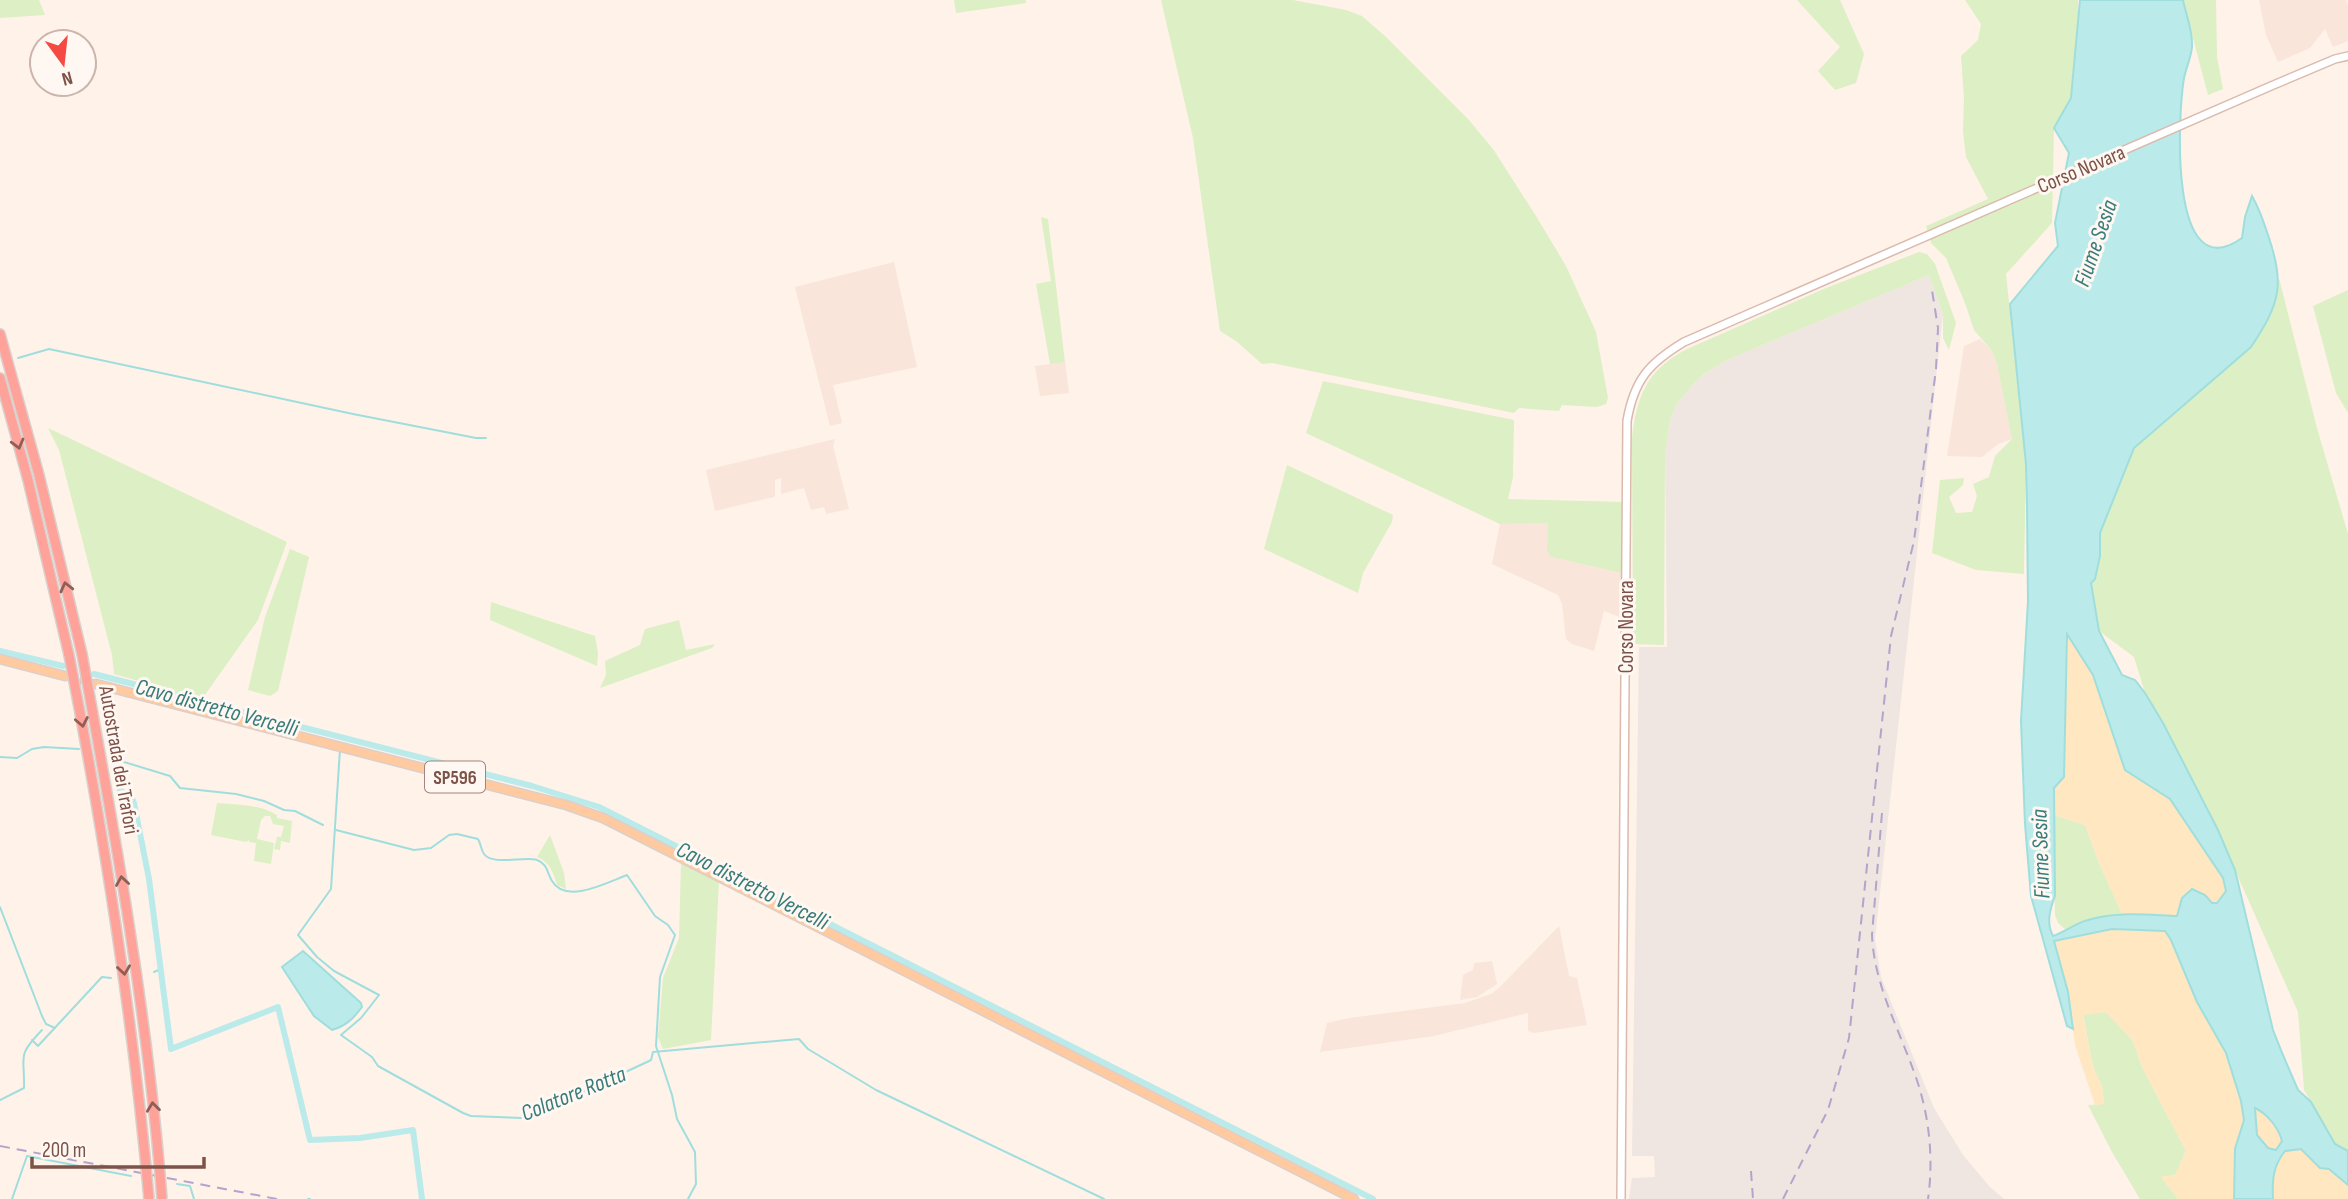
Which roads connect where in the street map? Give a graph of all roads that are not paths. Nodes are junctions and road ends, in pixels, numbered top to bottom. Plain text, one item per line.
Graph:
1 (2348, 54) edge
2 (0, 334) edge
3 (0, 378) edge
4 (0, 659) edge
5 (65, 676) tunnel mouth
6 (96, 684) tunnel mouth
7 (149, 1199) edge
8 (162, 1199) edge
9 (1354, 1199) edge
10 (1621, 1199) edge

1 - 10 main road, Corso Novara
8 -> 2 highway, Autostrada dei Trafori, bridge
3 -> 7 highway, Autostrada dei Trafori, bridge
4 - 5 main road
6 - 9 main road, SP596

